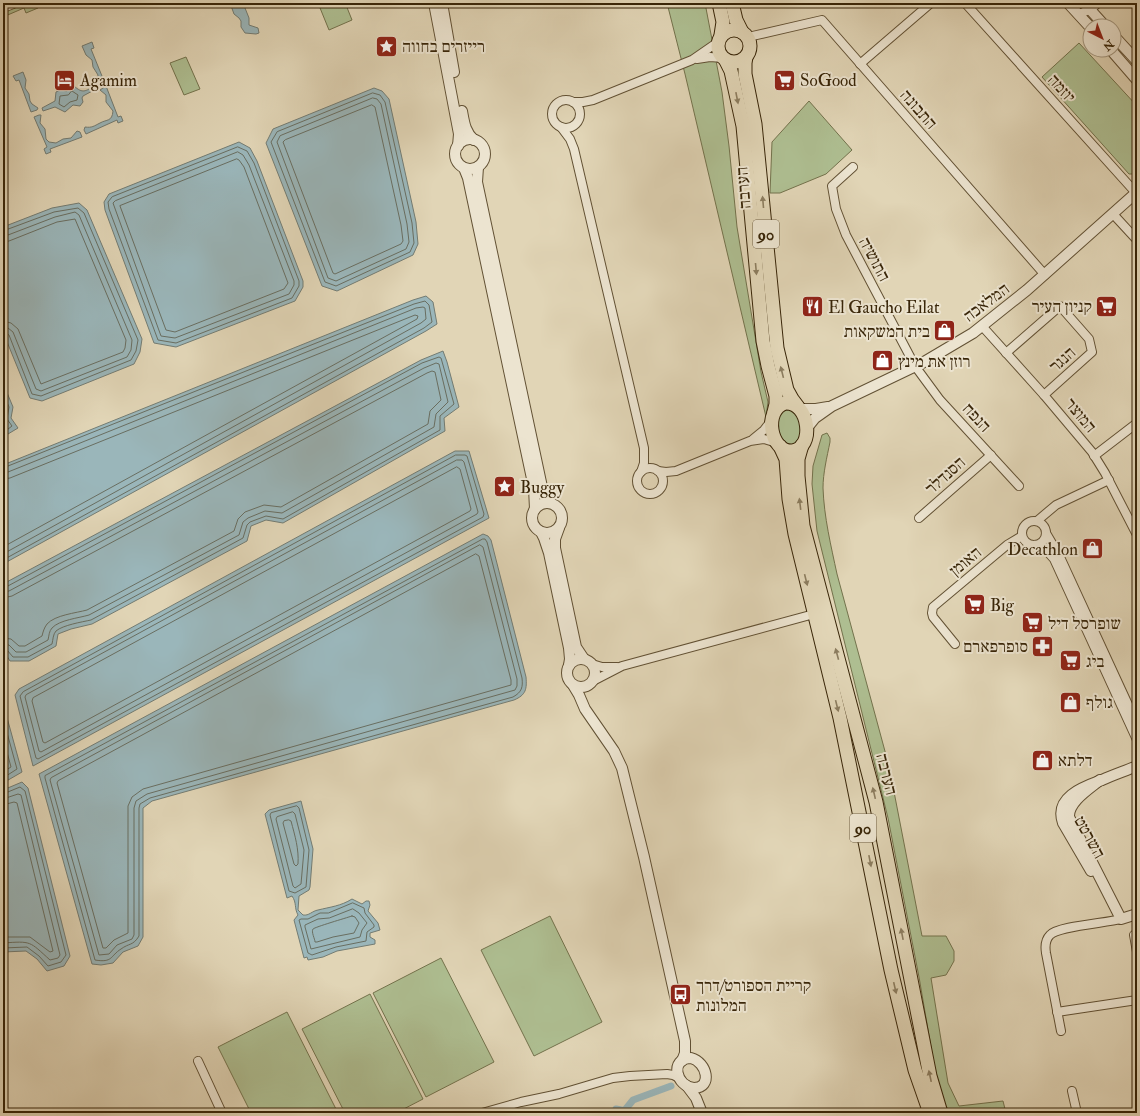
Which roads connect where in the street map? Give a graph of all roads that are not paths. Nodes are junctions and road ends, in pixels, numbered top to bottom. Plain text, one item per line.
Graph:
1 (13, 3) edge
2 (434, 3) edge
3 (442, 3) edge
4 (719, 3) edge
5 (732, 3) edge
6 (965, 3) edge
7 (1068, 3) edge
8 (925, 5) edge
9 (1091, 5) edge
10 (3, 7) edge
11 (1078, 14) junction
12 (1082, 18) edge
13 (1100, 18) edge
14 (745, 35) junction
15 (719, 39) junction
16 (1122, 45) edge
17 (746, 57) junction
18 (1117, 58) edge
19 (724, 59) junction
20 (692, 60) junction
21 (1137, 61) edge
22 (860, 64) junction
23 (1137, 80) edge
24 (593, 100) junction
25 (573, 102) junction
26 (579, 114) junction
27 (576, 123) junction
28 (561, 127) junction
29 (474, 140) junction
30 (458, 146) junction
31 (574, 149) junction
32 (478, 167) junction
33 (853, 167) dead end
34 (464, 168) junction
35 (1136, 193) edge
36 (1113, 214) junction
37 (1137, 240) edge
38 (1045, 275) junction
39 (982, 326) junction
40 (1006, 353) junction
41 (916, 366) junction
42 (1044, 395) junction
43 (832, 406) junction
44 (799, 408) junction
45 (773, 416) junction
46 (1137, 423) edge
47 (807, 428) junction
48 (750, 441) junction
49 (779, 444) junction
50 (802, 445) junction
51 (644, 448) junction
52 (991, 455) junction
53 (1094, 456) junction
54 (656, 470) junction
55 (676, 471) junction
56 (641, 472) junction
57 (1109, 480) junction
58 (662, 482) junction
59 (1020, 486) dead end
60 (550, 503) junction
61 (535, 508) junction
62 (919, 518) dead end
63 (1037, 521) junction
64 (1134, 522) edge
65 (559, 528) junction
66 (540, 532) junction
67 (1046, 533) junction
68 (1022, 536) junction
69 (1137, 536) edge
70 (1035, 545) junction
71 (814, 614) junction
72 (955, 644) dead end
73 (588, 662) junction
74 (569, 665) junction
75 (622, 666) junction
76 (592, 682) junction
77 (574, 685) junction
78 (588, 714) junction
79 (1137, 724) edge
80 (1137, 740) edge
81 (1137, 766) edge
82 (1137, 914) edge
83 (1121, 919) junction
84 (1134, 935) dead end
85 (1137, 952) edge
86 (1137, 1000) edge
87 (1057, 1012) junction
88 (1061, 1031) dead end
89 (685, 1041) junction
90 (198, 1061) dead end
91 (699, 1062) junction
92 (679, 1069) junction
93 (704, 1083) junction
94 (687, 1086) junction
95 (921, 1091) junction
96 (1072, 1091) dead end
97 (701, 1112) edge
98 (222, 1113) edge
99 (482, 1113) edge
100 (926, 1113) edge
101 (930, 1113) edge
102 (941, 1113) edge
103 (1077, 1113) edge

1 - 10 street
2 - 30 street
3 - 29 street
4 - 15 highway
5 - 14 highway
6 - 35 street, יוזמה
7 - 11 street
8 - 22 street
9 - 11 street
9 - 13 street
11 - 12 street
14 - 15 highway
14 - 17 highway
14 - 22 street, התבונה
15 - 19 highway
15 - 20 street
16 - 21 street
17 - 19 highway
44 -> 17 highway, הערבה / 90
18 - 23 street
19 - 20 street
19 -> 45 highway, הערבה / 90
20 - 24 street
22 - 38 street, התבונה
24 - 25 street
24 - 26 street
25 - 26 street
25 - 28 street
26 - 27 street
27 - 28 street
27 - 31 street
28 - 31 street
29 - 30 street
29 - 32 street
30 - 34 street
31 - 51 street
32 - 34 street
32 - 60 street
33 - 41 street, התושיה
34 - 61 street
35 - 36 street, המלאכה
36 - 37 street
36 - 38 street, המלאכה
38 - 39 street, המלאכה
39 - 40 street, המוצר
39 - 41 street, המלאכה
40 - 42 street, המוצר
40 - 42 street, הנגר
41 - 43 street, המלאכה
41 - 52 street, הנפח
42 - 53 street, המוצר
43 - 44 street, המלאכה
43 - 47 street, המלאכה
44 - 45 highway
44 - 47 highway, 90
45 - 48 street
45 - 49 highway, 90
46 - 53 street
47 - 50 highway, 90
48 - 49 street
48 - 55 street
49 - 50 highway
49 -> 71 highway, הערבה / 90
102 -> 50 highway, הערבה / 90
51 - 54 street
51 - 56 street
52 - 59 street, הנפח
52 - 62 street, הסנדלר
53 - 57 street, המוצר
54 - 55 street
54 - 56 street
54 - 58 street
55 - 58 street
56 - 58 street
57 - 63 street
57 - 64 street, המוצר
60 - 61 street
60 - 65 street
61 - 66 street
63 - 67 street
63 - 68 street
64 - 69 street, המוצר
65 - 66 street
65 - 73 street
66 - 74 street
67 - 70 street
67 - 79 street
68 - 70 street
68 - 72 street, האומן
70 - 80 street
71 - 75 street
71 -> 95 highway, הערבה / 90
73 - 74 street
73 - 75 street
73 - 76 street
74 - 77 street
75 - 76 street
76 - 77 street
76 - 78 street
77 - 78 street
78 - 89 street
81 - 83 street, השרטט
82 - 83 street
83 - 87 street
84 - 85 street
86 - 87 street
87 - 88 street
89 - 91 street
89 - 92 street
90 - 98 street
91 - 92 street
91 - 93 street
92 - 94 street
92 - 99 street
93 - 94 street
93 - 97 street
94 - 97 street
95 - 100 highway
95 - 101 highway, הערבה / 90
96 - 103 street

